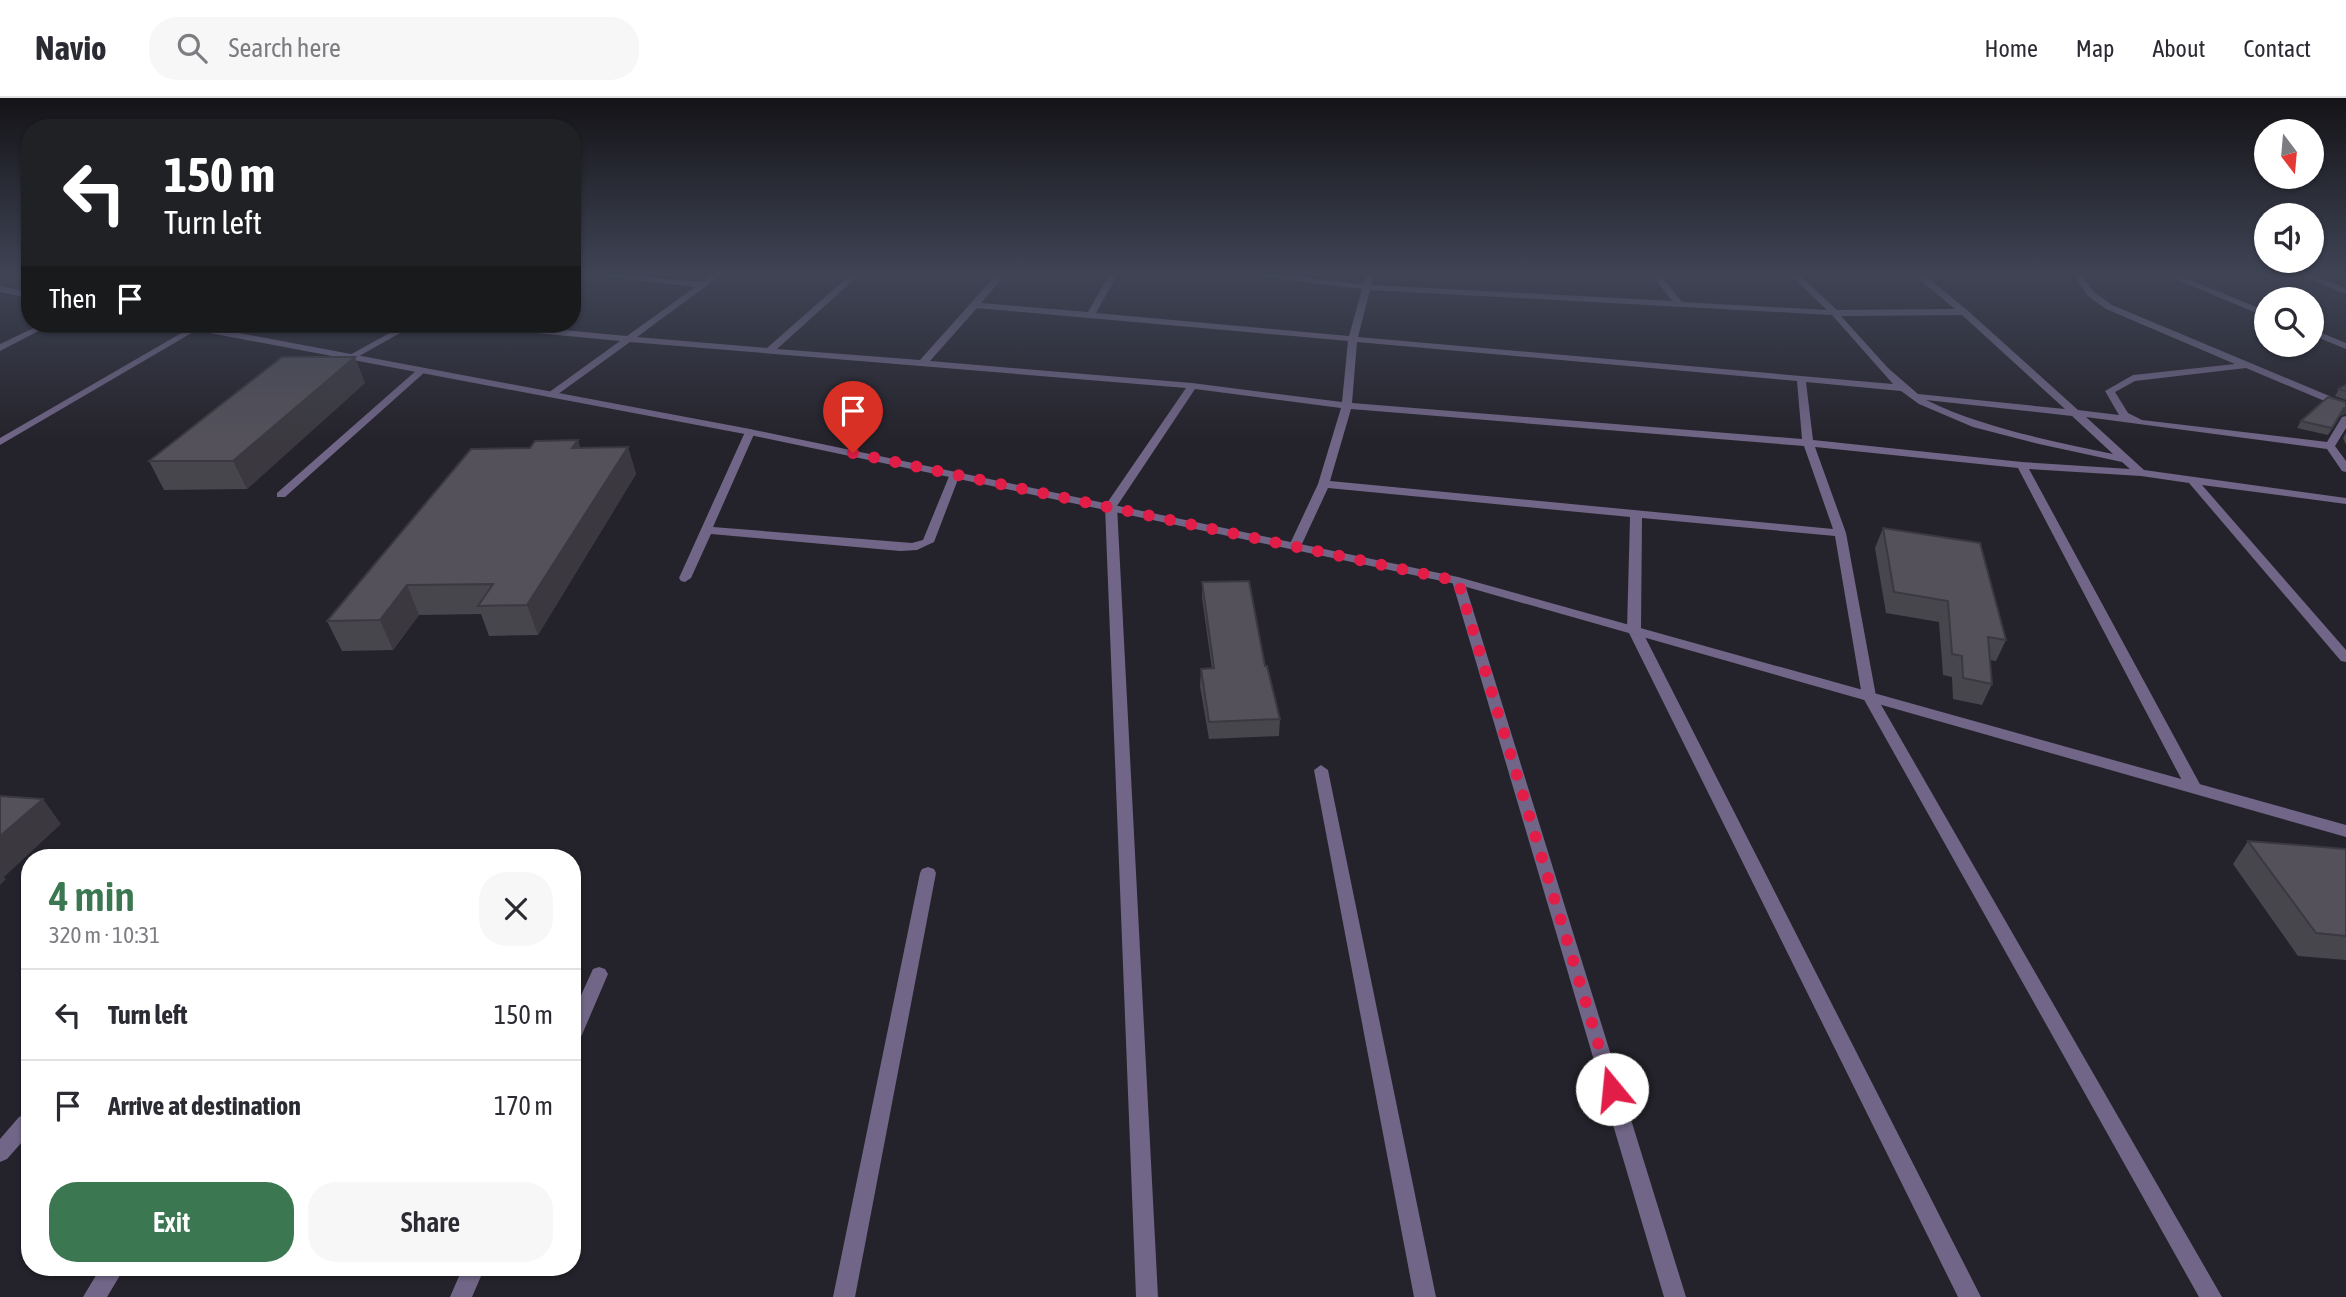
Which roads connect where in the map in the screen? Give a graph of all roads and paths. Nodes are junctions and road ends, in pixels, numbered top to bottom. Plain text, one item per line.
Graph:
1 (640, 331) edge
2 (792, 331) edge
3 (952, 331) edge
4 (1276, 331) edge
5 (1355, 331) edge
6 (1851, 331) edge
7 (1985, 331) edge
8 (2166, 331) edge
9 (30, 333) edge
10 (188, 333) edge
11 (234, 333) edge
12 (395, 333) edge
13 (567, 333) edge
14 (2324, 337) edge
15 (1353, 338) junction
16 (629, 339) junction
17 (2346, 346) edge
18 (0, 348) edge
19 (769, 351) junction
20 (351, 357) junction
21 (922, 364) junction
22 (2249, 366) junction
23 (421, 371) junction
24 (1801, 379) junction
25 (1192, 386) junction
26 (1903, 388) junction
27 (551, 395) junction
28 (1913, 395) junction
29 (1347, 406) junction
30 (2346, 407) edge
31 (2077, 415) junction
32 (2128, 419) junction
33 (2346, 419) edge
34 (750, 432) junction
35 (0, 442) edge
36 (1808, 443) junction
37 (2330, 446) junction
38 (2126, 460) junction
39 (2022, 465) junction
40 (2346, 469) edge
41 (2141, 473) junction
42 (956, 474) junction
43 (2193, 481) junction
44 (1324, 484) junction
45 (281, 495) dead end
46 (2346, 502) edge
47 (1111, 506) junction
48 (1636, 512) junction
49 (706, 530) junction
50 (1840, 533) junction
51 (1295, 546) junction
52 (685, 578) dead end
53 (1458, 581) junction
54 (1634, 629) junction
55 (2346, 658) edge
56 (1869, 696) junction
57 (1321, 771) dead end
58 (2194, 788) junction
59 (2346, 831) edge
60 (928, 873) dead end
61 (600, 974) dead end
62 (581, 1017) edge
63 (21, 1129) edge
64 (0, 1153) edge
65 (108, 1276) edge
66 (470, 1276) edge
67 (94, 1297) edge
68 (461, 1297) edge
69 (844, 1297) edge
70 (1147, 1297) edge
71 (1424, 1297) edge
72 (1675, 1297) edge
73 (1970, 1297) edge
74 (2211, 1297) edge

1 - 16 street
2 - 19 street
3 - 21 street
4 - 15 street
5 - 15 street
6 - 26 street
7 - 31 street
8 - 22 street
9 - 18 street
10 - 35 street
11 - 20 street
12 - 20 street
13 - 16 street
14 - 17 street
15 - 24 street
15 - 29 street
16 - 19 street
16 - 27 street
19 - 21 street
20 - 23 street
21 - 25 street
22 - 30 street
22 - 32 street
23 - 27 street
23 - 45 street
24 - 26 street
24 - 36 street
25 - 29 street
25 - 47 street
26 - 28 street
27 - 34 street
28 - 31 street
28 - 38 street
29 - 36 street
29 - 44 street
31 - 32 street
31 - 38 street
32 - 37 street
33 - 37 street
34 - 42 street
34 - 49 street
36 - 39 street
36 - 50 street
37 - 40 street
38 - 41 street
39 - 41 street
39 - 58 street
41 - 43 street
42 - 47 street
42 - 49 street
43 - 46 street
43 - 55 street
44 - 48 street
44 - 51 street
47 - 51 street
47 - 70 street
48 - 50 street
48 - 54 street
49 - 52 street
50 - 56 street
51 - 53 street
53 - 54 street
53 - 72 street
54 - 56 street
54 - 73 street
56 - 58 street
56 - 74 street
57 - 71 street
58 - 59 street
60 - 69 street
61 - 62 street
63 - 64 street
65 - 67 street
66 - 68 street

